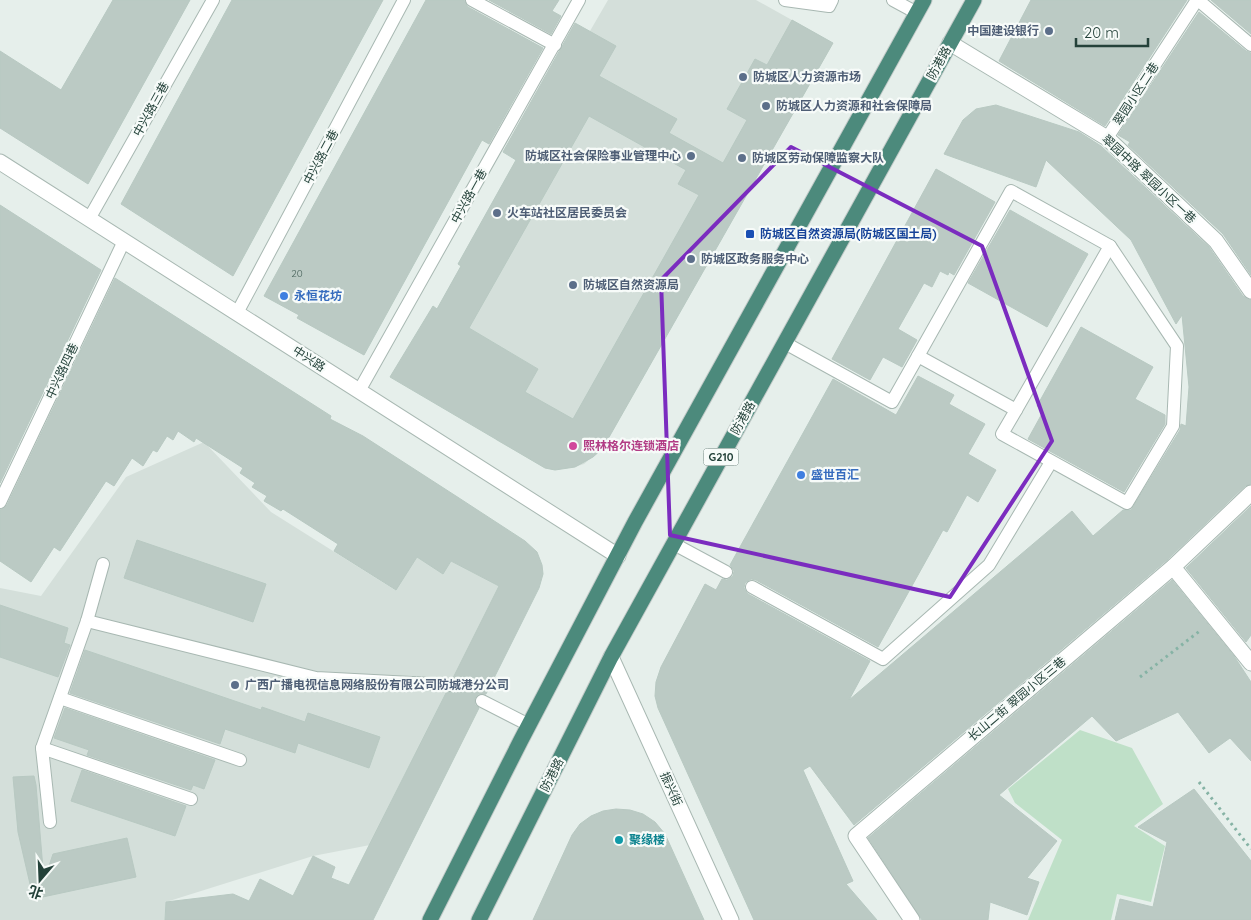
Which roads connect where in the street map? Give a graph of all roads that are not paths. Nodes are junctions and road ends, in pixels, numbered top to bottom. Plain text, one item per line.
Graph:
1 (212, 0) edge
2 (404, 0) edge
3 (472, 0) edge
4 (580, 0) edge
5 (785, 0) edge
6 (832, 0) edge
7 (892, 0) edge
8 (974, 0) edge
9 (1198, 0) edge
10 (921, 7) edge
11 (950, 43) junction
12 (555, 45) junction
13 (1251, 45) edge
14 (1107, 138) junction
15 (0, 162) edge
16 (89, 219) junction
17 (124, 241) junction
18 (1110, 246) junction
19 (1251, 291) edge
20 (237, 313) junction
21 (785, 342) junction
22 (918, 356) junction
23 (359, 392) junction
24 (1016, 410) junction
25 (1051, 462) junction
26 (1251, 492) edge
27 (0, 502) edge
28 (674, 544) junction
29 (618, 556) junction
30 (103, 564) dead end
31 (1173, 567) junction
32 (726, 572) dead end
33 (752, 587) dead end
34 (87, 621) junction
35 (611, 657) junction
36 (1251, 662) edge
37 (450, 684) dead end
38 (60, 698) junction
39 (482, 701) dead end
40 (529, 725) junction
41 (42, 748) junction
42 (240, 760) dead end
43 (191, 799) dead end
44 (50, 822) dead end
45 (430, 920) edge
46 (479, 920) edge
47 (731, 920) edge
48 (912, 920) edge

1 - 16 lane, 中兴路三巷
2 - 20 lane, 中兴路二巷
3 - 12 lane
4 - 12 lane, 中兴路一巷
5 - 6 lane
7 - 10 lane
8 - 11 highway, 防港路 / G210
9 - 13 lane, 翠园小区二巷
9 - 14 lane, 翠园小区二巷
10 - 29 highway
11 - 14 street, 翠园中路 翠园小区一巷
11 - 21 highway, 防港路 / G210
12 - 23 lane, 中兴路一巷
14 - 19 street, 翠园中路 翠园小区一巷
15 - 16 street, 中兴路
16 - 17 street, 中兴路
17 - 20 street, 中兴路
17 - 27 lane, 中兴路四巷
18 - 22 lane
18 - 24 lane
18 - 25 lane
20 - 23 street, 中兴路
21 - 22 lane
21 - 28 highway, 防港路 / G210
22 - 24 lane
23 - 29 street, 中兴路
24 - 25 lane
25 - 33 lane
26 - 31 street, 长山二街 翠园小区三巷
28 - 32 lane
28 - 35 highway, 防港路 / G210
29 - 40 highway
30 - 34 lane
31 - 36 street
31 - 48 street, 长山二街 翠园小区三巷
34 - 37 lane
34 - 38 lane
35 - 46 highway, 防港路 / G210
35 - 47 street, 振兴街
38 - 41 lane
38 - 42 lane
39 - 40 lane
40 - 45 highway
41 - 43 lane
41 - 44 lane

